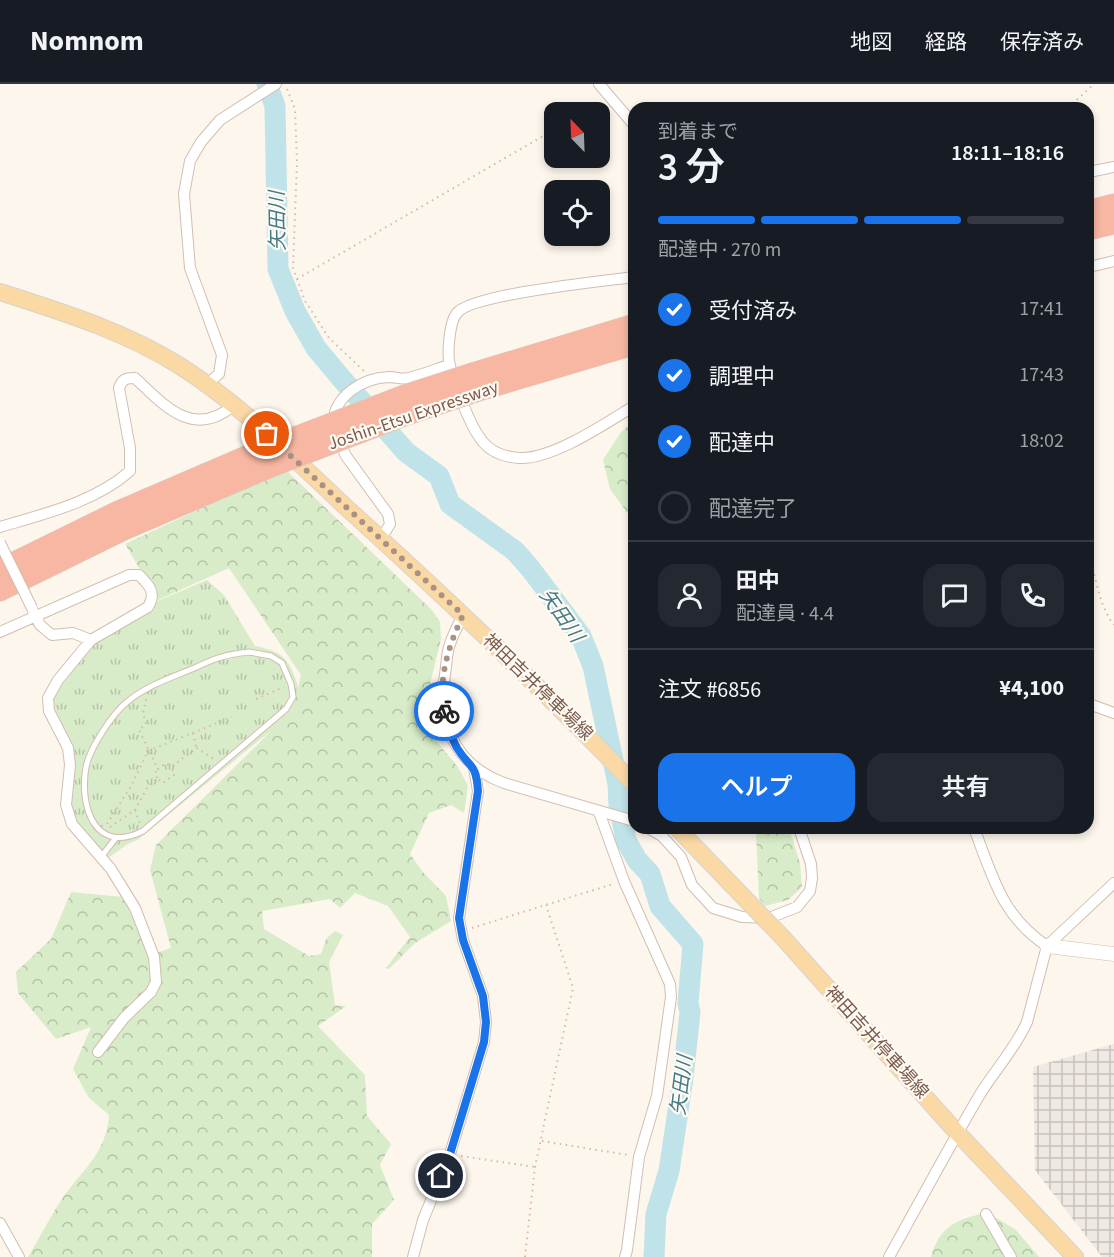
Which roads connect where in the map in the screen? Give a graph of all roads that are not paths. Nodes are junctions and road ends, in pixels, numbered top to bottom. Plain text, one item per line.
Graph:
1 (276, 84) edge
2 (599, 84) edge
3 (628, 117) edge
4 (1114, 166) edge
5 (1094, 171) edge
6 (1114, 204) edge
7 (1094, 209) edge
8 (1114, 224) edge
9 (1094, 229) edge
10 (1114, 261) edge
11 (1094, 266) edge
12 (628, 278) edge
13 (0, 292) edge
14 (628, 326) edge
15 (628, 347) edge
16 (449, 365) junction
17 (207, 384) junction
18 (234, 405) junction
19 (628, 410) edge
20 (0, 527) edge
21 (381, 539) junction
22 (0, 543) edge
23 (0, 569) edge
24 (0, 591) edge
25 (34, 613) junction
26 (463, 615) junction
27 (0, 632) edge
28 (92, 640) junction
29 (1094, 706) edge
30 (1114, 713) edge
31 (474, 768) junction
32 (628, 778) edge
33 (599, 812) junction
34 (628, 819) edge
35 (658, 834) edge
36 (683, 834) edge
37 (801, 834) edge
38 (976, 834) edge
39 (115, 839) junction
40 (101, 857) junction
41 (1114, 883) edge
42 (1047, 946) junction
43 (1114, 954) edge
44 (98, 1052) dead end
45 (958, 1132) junction
46 (986, 1214) dead end
47 (0, 1223) edge
48 (19, 1257) edge
49 (413, 1257) edge
50 (625, 1257) edge
51 (889, 1257) edge
52 (1011, 1257) edge
53 (1075, 1257) edge

1 - 17 street
2 - 3 street
4 - 5 street
6 - 7 highway
8 - 9 highway
10 - 11 street
12 - 16 street
13 - 17 main road, 神田吉井停車場線
14 - 23 highway, Joshin-Etsu Expressway, bridge
15 - 24 highway, Joshin-Etsu Expressway, bridge
16 - 19 street
16 - 21 street
17 - 18 main road, 神田吉井停車場線
18 - 20 street
18 - 21 main road, 神田吉井停車場線
21 - 26 main road, 神田吉井停車場線
22 - 25 street, bridge
25 - 27 street
25 - 28 street
25 - 28 street
26 - 31 street
26 - 32 main road, 神田吉井停車場線
28 - 40 street
29 - 30 street
31 - 33 street
31 - 49 street
33 - 34 street
33 - 50 street
35 - 37 street
36 - 45 main road, 神田吉井停車場線, bridge
38 - 42 street
39 - 39 lane
39 - 40 lane
40 - 44 street
41 - 42 street
42 - 43 street
42 - 45 street
45 - 51 street
45 - 53 main road, 神田吉井停車場線
46 - 52 street
47 - 48 street

